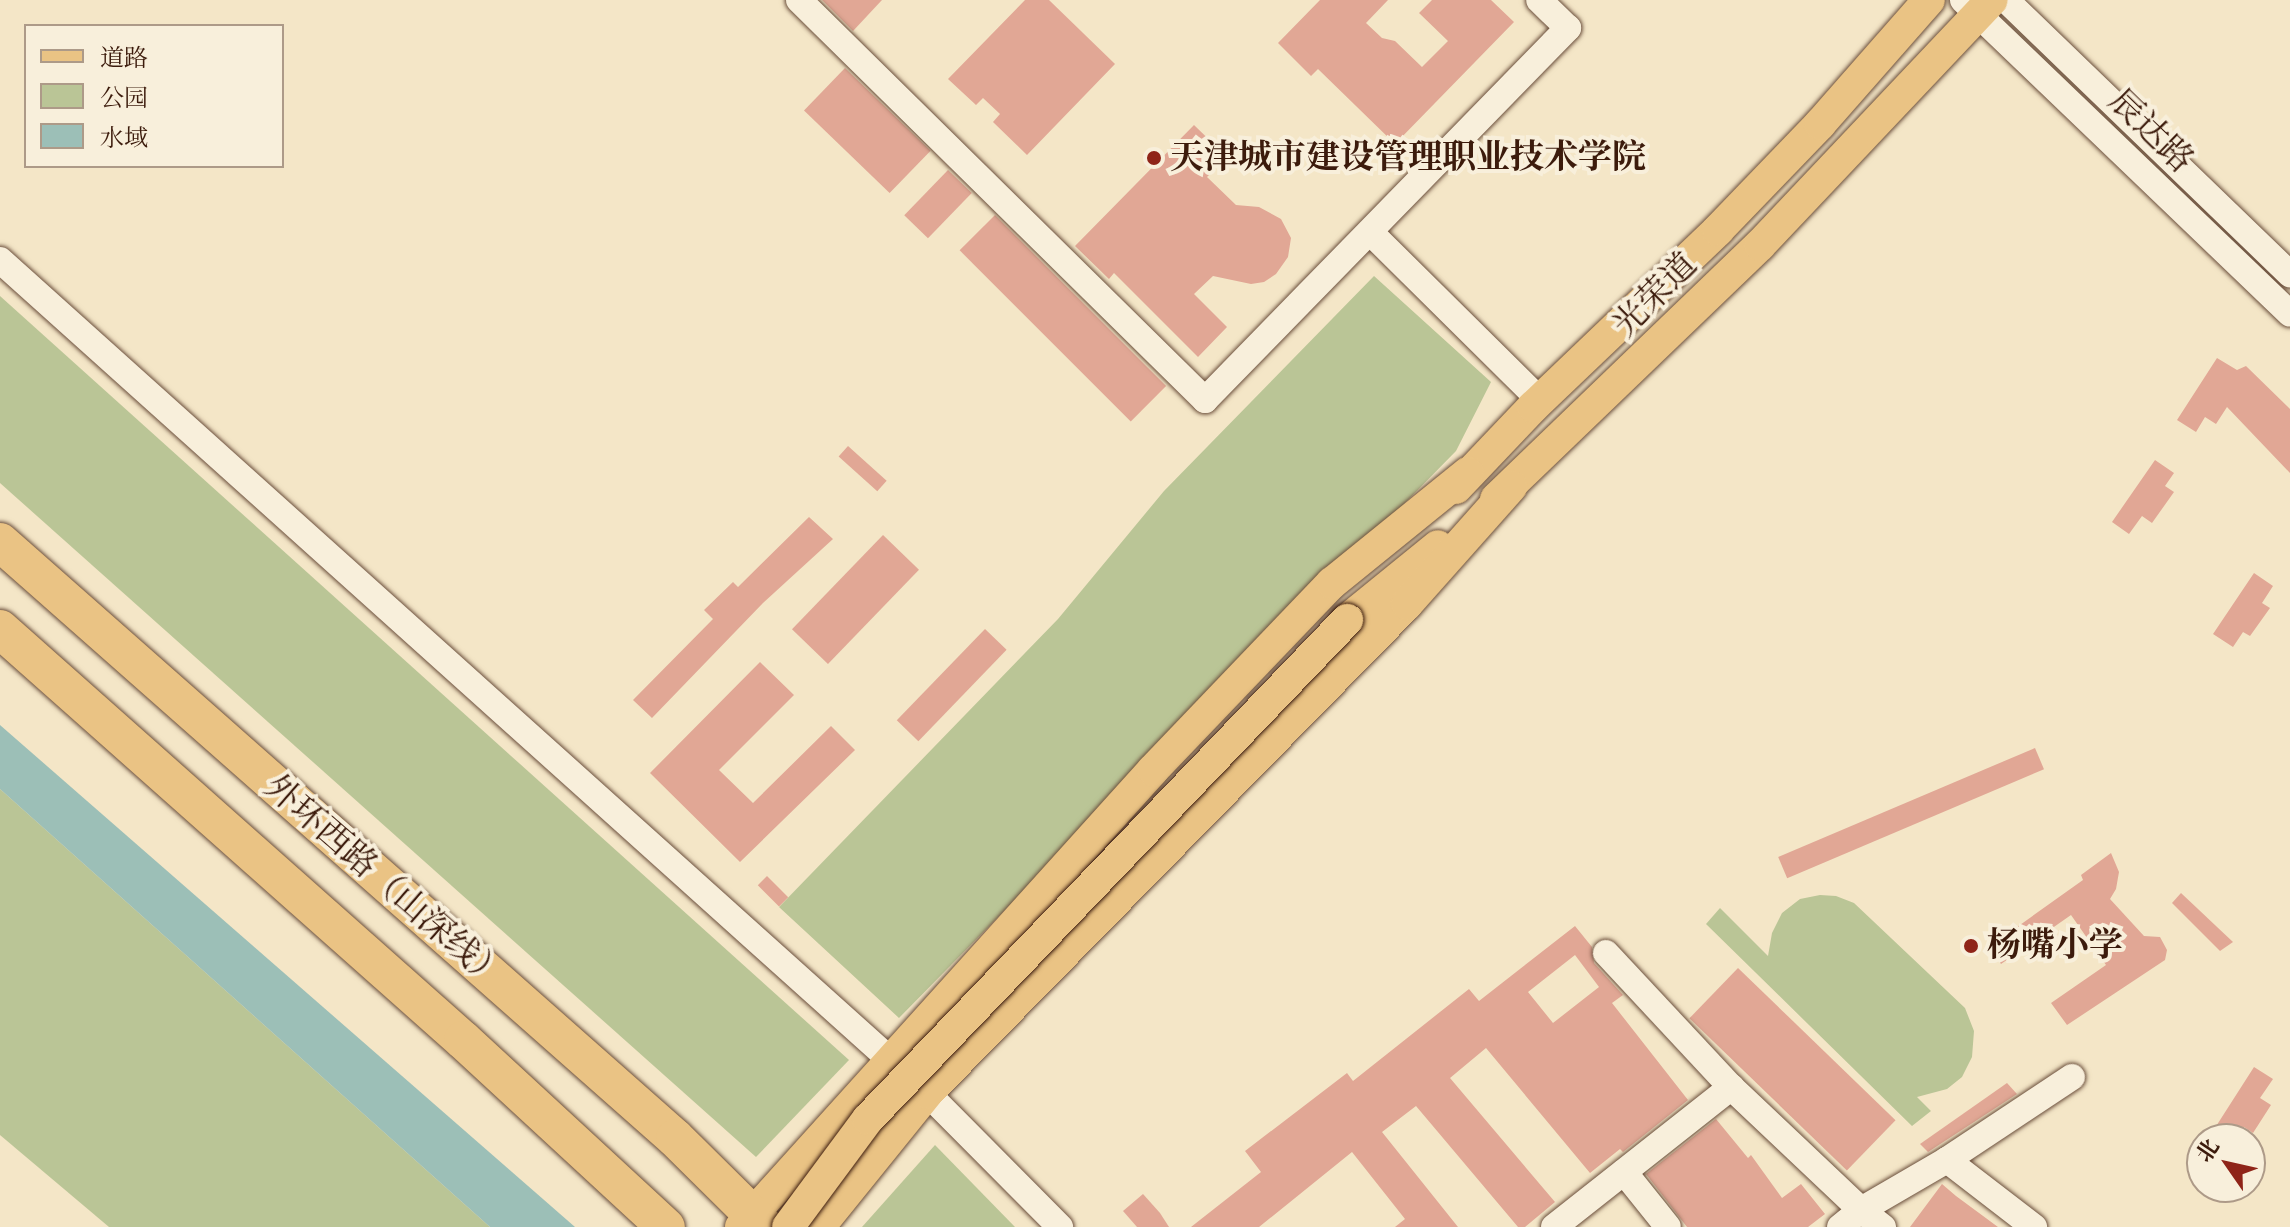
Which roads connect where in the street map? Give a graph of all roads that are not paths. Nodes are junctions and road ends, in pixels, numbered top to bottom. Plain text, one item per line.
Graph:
1 (799, 0) edge
2 (1539, 0) edge
3 (1929, 0) edge
4 (1985, 4) edge
5 (1371, 233) junction
6 (0, 260) edge
7 (2290, 274) edge
8 (2290, 314) edge
9 (1540, 400) junction
10 (1468, 473) junction
11 (1511, 487) junction
12 (0, 542) edge
13 (1347, 620) junction
14 (0, 629) edge
15 (1606, 953) dead end
16 (890, 1060) junction
17 (2072, 1077) dead end
18 (1731, 1087) junction
19 (927, 1093) junction
20 (1947, 1160) junction
21 (1624, 1172) junction
22 (1861, 1210) junction
23 (752, 1223) edge
24 (666, 1227) edge
25 (788, 1227) edge
26 (819, 1227) edge
27 (1060, 1227) edge
28 (1554, 1227) edge
29 (1668, 1227) edge
30 (1840, 1227) edge
31 (1883, 1227) edge
32 (2034, 1227) edge

1 - 5 street
2 - 5 street
3 - 9 main road, 光荣道
4 - 7 street, 辰达路
4 - 8 street, 辰达路
4 - 11 main road, 光荣道
5 - 9 street
6 - 16 street
9 - 10 main road, 光荣道
10 - 13 main road
10 - 16 main road
11 - 13 main road, 光荣道
11 - 19 main road
12 - 23 highway, 外环西路（山深线）
13 - 25 main road, bridge
14 - 24 highway, 外环西路（山深线）
15 - 18 street
16 - 19 street
16 - 23 main road
17 - 20 street
18 - 21 street
18 - 22 street
19 - 26 main road
19 - 27 street
20 - 22 street
20 - 32 street
21 - 28 street
21 - 29 street
22 - 30 street
22 - 31 street

